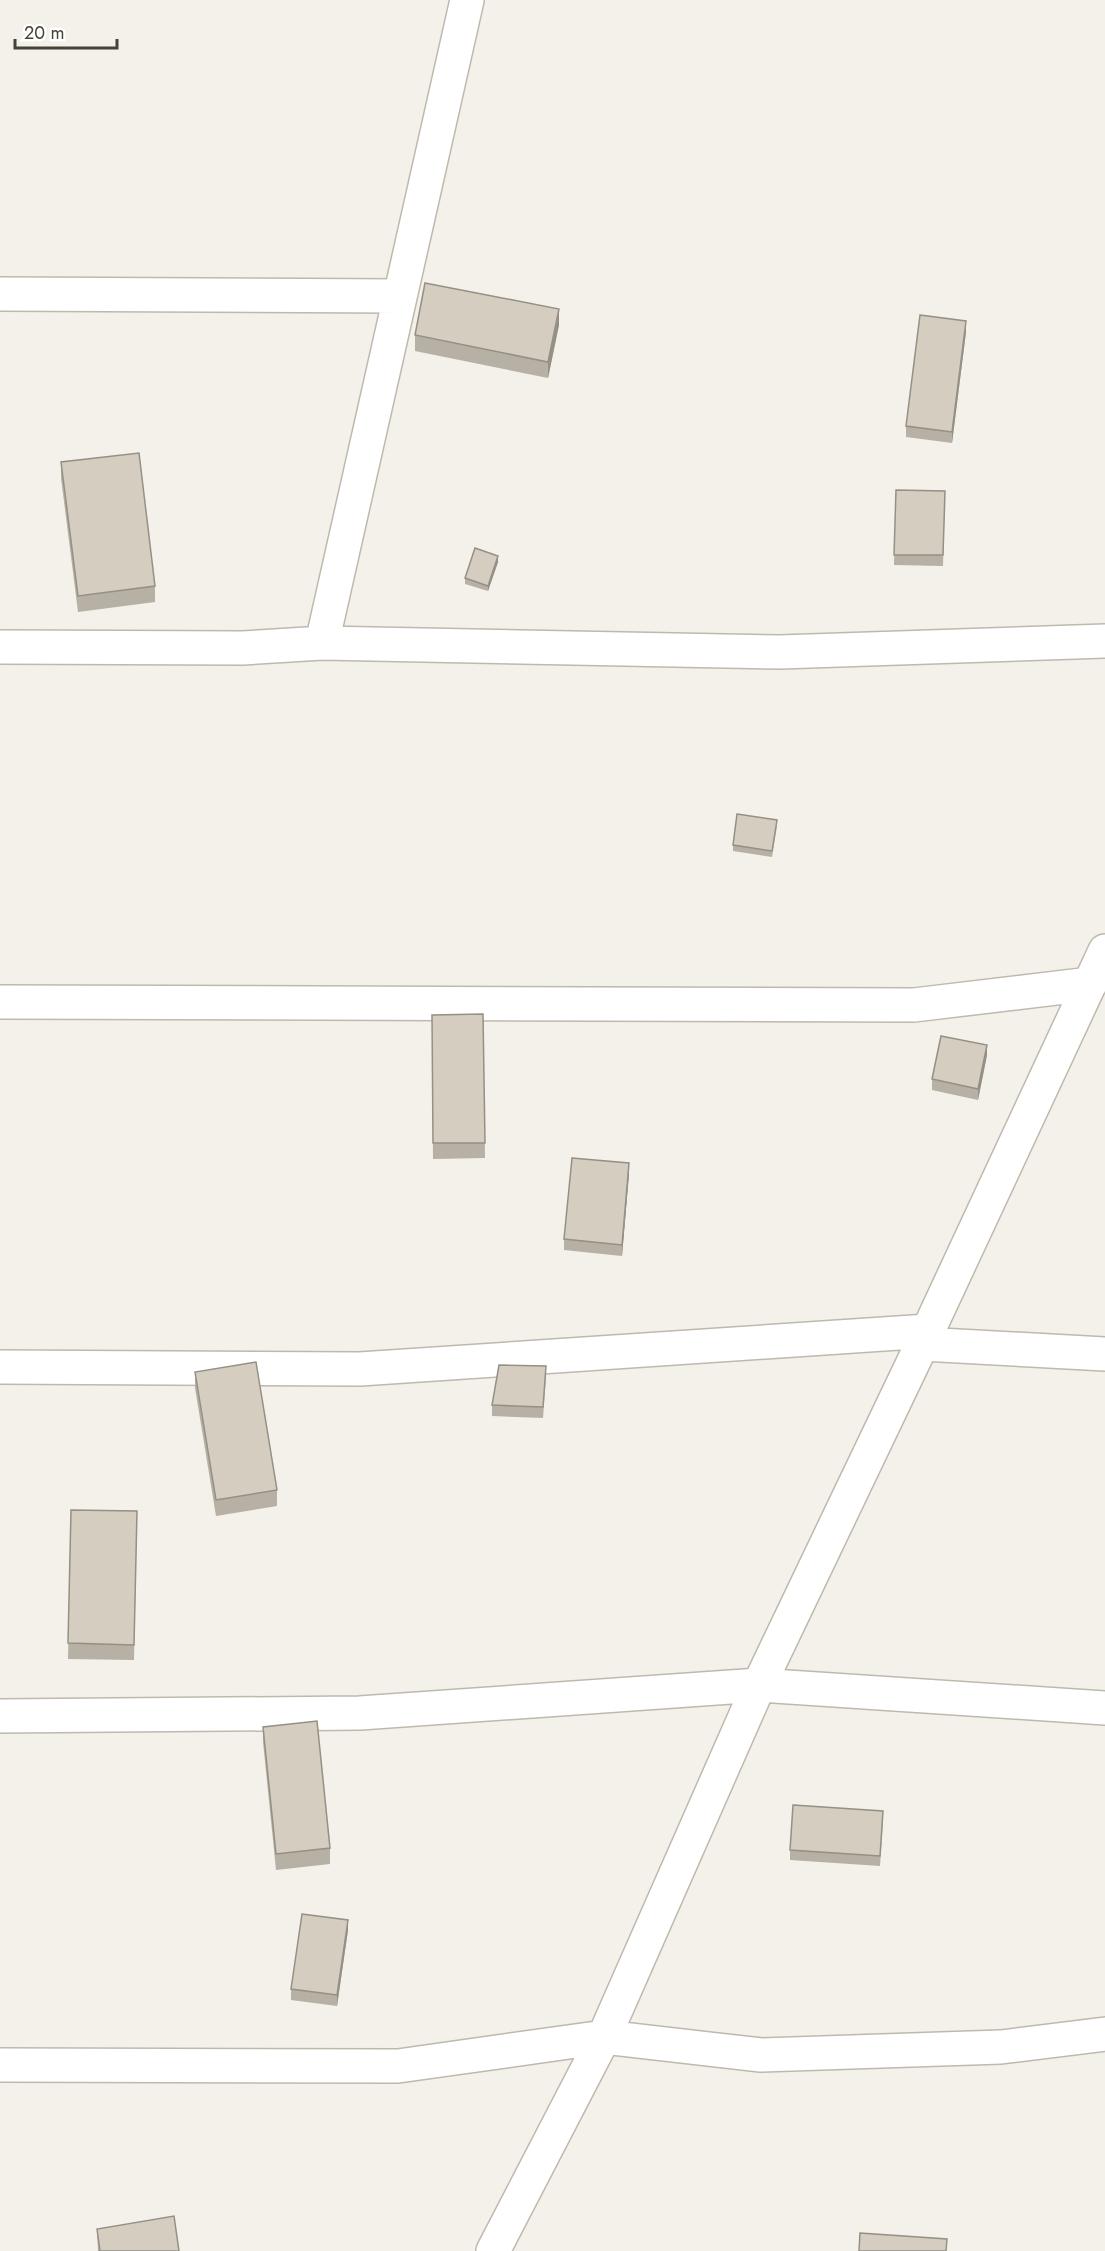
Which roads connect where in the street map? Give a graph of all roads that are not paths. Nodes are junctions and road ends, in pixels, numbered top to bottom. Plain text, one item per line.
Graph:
1 (467, 0) edge
2 (0, 294) edge
3 (400, 296) junction
4 (1105, 641) edge
5 (322, 643) junction
6 (0, 647) edge
7 (1105, 951) edge
8 (1089, 984) junction
9 (0, 1002) edge
10 (925, 1337) junction
11 (1105, 1354) edge
12 (0, 1367) edge
13 (759, 1685) junction
14 (1105, 1708) edge
15 (0, 1716) edge
16 (1105, 2034) edge
17 (604, 2037) junction
18 (0, 2065) edge
19 (494, 2251) edge

1 - 3 street
2 - 3 street
3 - 5 street
4 - 5 street
5 - 6 street
7 - 8 street
8 - 9 street
8 - 10 street
10 - 11 street
10 - 12 street
10 - 13 street
13 - 14 street
13 - 15 street
13 - 17 street
16 - 17 street
17 - 18 street
17 - 19 street

